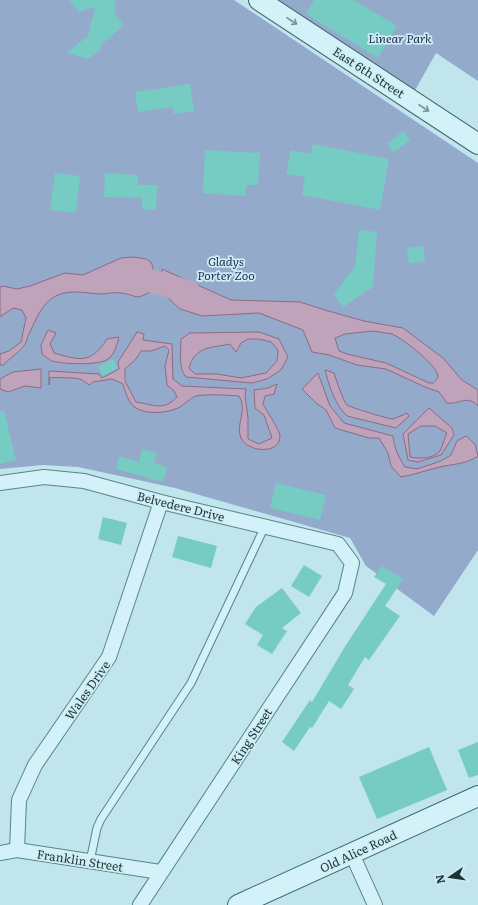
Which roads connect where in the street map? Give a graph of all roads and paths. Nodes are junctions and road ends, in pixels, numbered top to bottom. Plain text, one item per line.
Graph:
1 (259, 0) edge
2 (478, 144) edge
3 (0, 483) edge
4 (161, 502) junction
5 (265, 526) junction
6 (352, 563) joint
7 (478, 796) edge
8 (17, 850) junction
9 (0, 853) edge
10 (352, 854) junction
11 (90, 861) junction
12 (160, 872) junction
13 (140, 905) edge
14 (238, 905) edge
15 (375, 905) edge

1 -> 2 main road, East 6th Street
3 - 4 street, Belvedere Drive
4 - 5 street, Belvedere Drive
4 - 8 street, Wales Drive
5 - 6 street, Belvedere Drive
5 - 11 lane
6 - 12 street, King Street
7 - 10 main road, Old Alice Road
8 - 9 street, Franklin Street
8 - 11 street, Franklin Street
10 - 14 main road, Old Alice Road
10 - 15 street
11 - 12 street, Franklin Street
12 - 13 street, King Street

